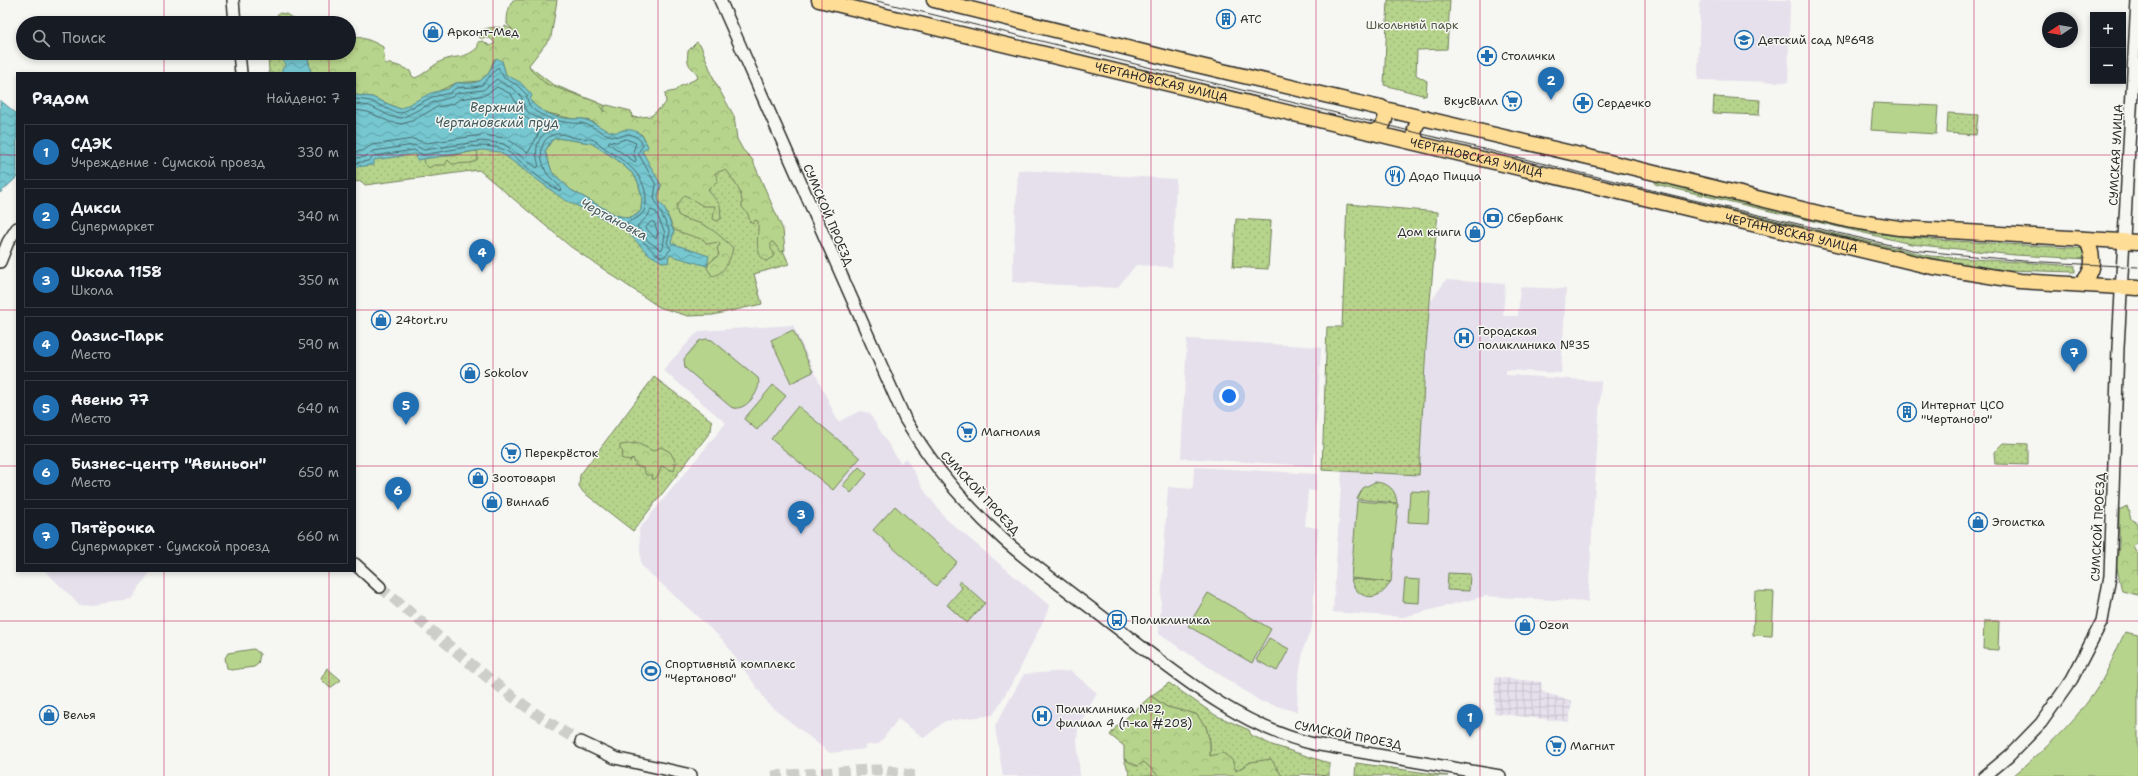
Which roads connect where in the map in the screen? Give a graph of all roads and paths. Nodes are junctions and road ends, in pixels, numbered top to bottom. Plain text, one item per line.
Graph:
1 (233, 0) edge
2 (720, 0) edge
3 (819, 0) edge
4 (934, 0) edge
5 (2137, 0) edge
6 (234, 16) edge
7 (240, 60) edge
8 (241, 72) edge
9 (1381, 107) junction
10 (1425, 118) junction
11 (1370, 132) junction
12 (1418, 143) junction
13 (16, 230) edge
14 (2082, 239) junction
15 (2131, 242) edge
16 (0, 262) edge
17 (2080, 284) junction
18 (2121, 286) junction
19 (2138, 288) edge
20 (356, 565) edge
21 (380, 587) tunnel mouth
22 (581, 742) tunnel mouth
23 (691, 775) edge
24 (1500, 776) edge
25 (1985, 776) edge

1 - 6 street
2 - 24 street, СУМСКОЙ ПРОЕЗД
3 - 11 main road, ЧЕРТАНОВСКАЯ УЛИЦА
4 - 9 main road, ЧЕРТАНОВСКАЯ УЛИЦА
5 - 15 street, СУМСКАЯ УЛИЦА
7 - 8 street
9 - 10 main road, ЧЕРТАНОВСКАЯ УЛИЦА
9 - 11 main road
10 - 12 main road
10 - 14 main road, ЧЕРТАНОВСКАЯ УЛИЦА
11 - 12 main road, ЧЕРТАНОВСКАЯ УЛИЦА
12 - 17 main road, ЧЕРТАНОВСКАЯ УЛИЦА
13 - 16 street
14 - 15 main road, ЧЕРТАНОВСКАЯ УЛИЦА
14 - 17 main road
15 - 18 street, СУМСКАЯ УЛИЦА
17 - 18 main road, ЧЕРТАНОВСКАЯ УЛИЦА
18 - 19 main road, ЧЕРТАНОВСКАЯ УЛИЦА
18 - 25 street, СУМСКОЙ ПРОЕЗД
20 - 21 street
22 - 23 street

